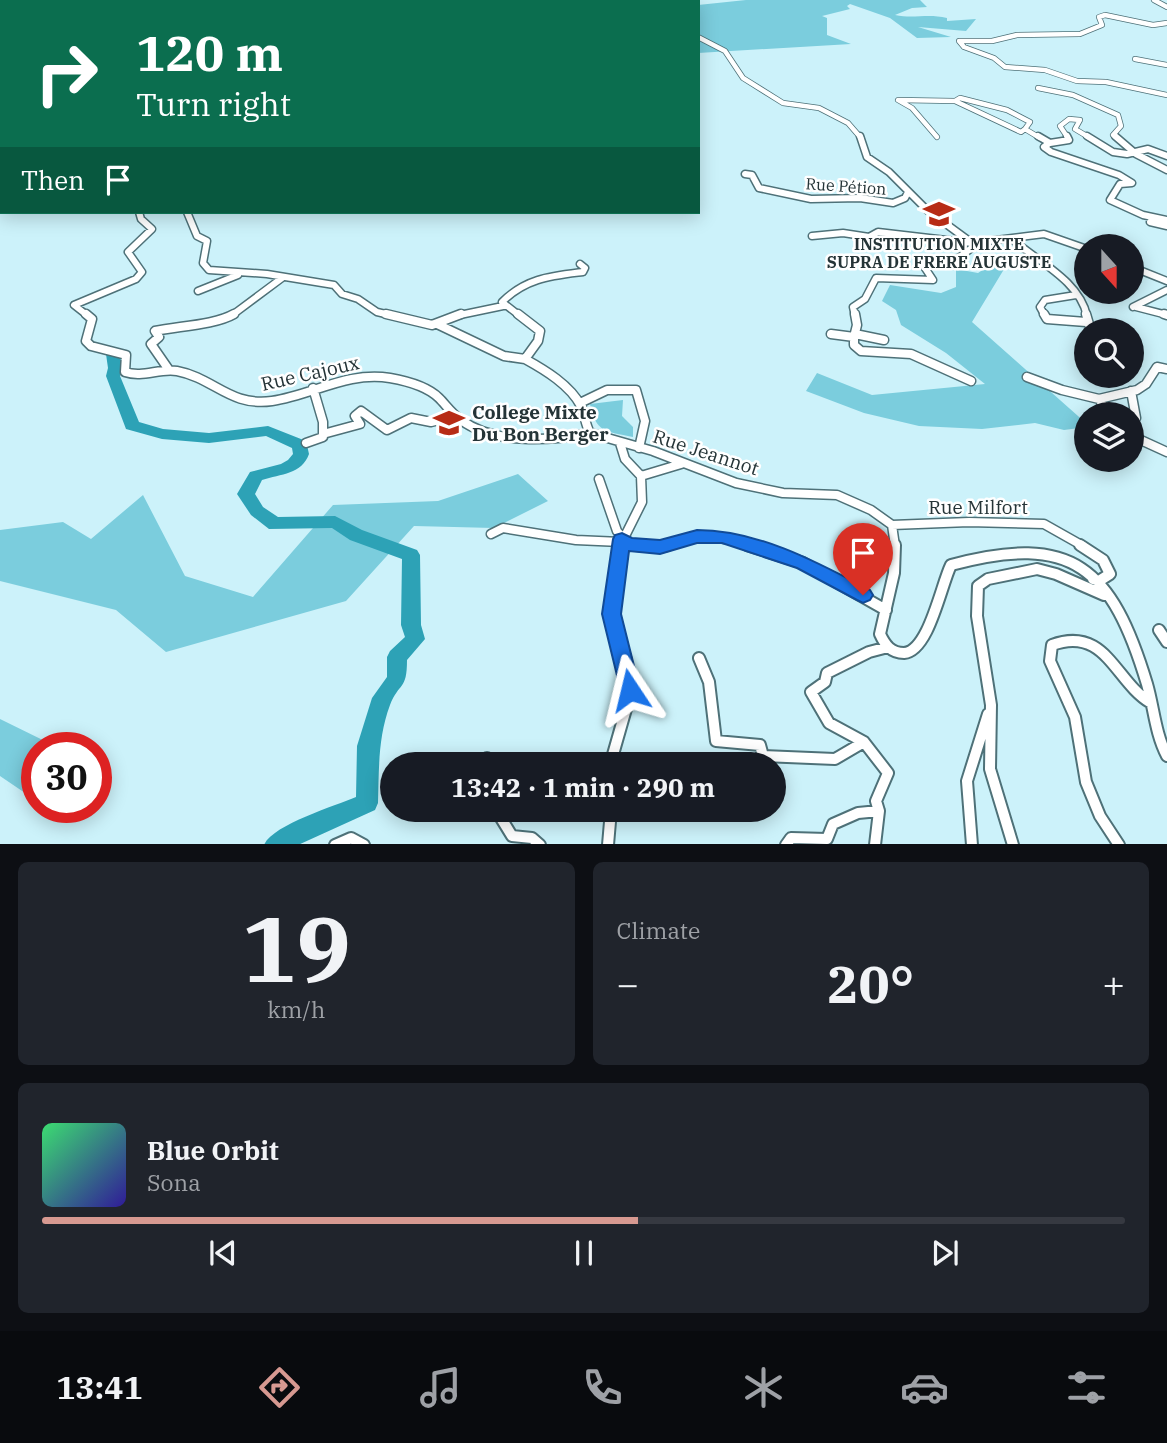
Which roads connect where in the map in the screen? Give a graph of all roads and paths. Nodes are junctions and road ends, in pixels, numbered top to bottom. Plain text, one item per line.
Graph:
1 (1154, 0) edge
2 (1167, 6) edge
3 (1167, 23) edge
4 (700, 38) edge
5 (1135, 59) dead end
6 (1167, 65) edge
7 (1038, 89) dead end
8 (1167, 95) edge
9 (955, 101) junction
10 (1026, 129) junction
11 (937, 137) dead end
12 (1049, 144) junction
13 (1136, 154) junction
14 (1167, 156) edge
15 (1167, 170) edge
16 (745, 174) dead end
17 (908, 192) junction
18 (139, 214) edge
19 (188, 214) edge
20 (1143, 215) junction
21 (1167, 220) edge
22 (1167, 226) edge
23 (812, 236) dead end
24 (1012, 239) junction
25 (972, 243) junction
26 (1074, 244) edge
27 (580, 264) dead end
28 (1144, 272) edge
29 (241, 274) junction
30 (282, 278) junction
31 (1167, 281) edge
32 (1167, 289) edge
33 (198, 291) dead end
34 (1074, 293) edge
35 (1074, 295) edge
36 (503, 306) junction
37 (1167, 315) edge
38 (1074, 321) edge
39 (437, 324) junction
40 (831, 334) dead end
41 (854, 335) junction
42 (884, 340) dead end
43 (525, 359) junction
44 (1167, 369) edge
45 (170, 370) junction
46 (1027, 377) dead end
47 (971, 382) dead end
48 (313, 388) junction
49 (1131, 391) junction
50 (1099, 398) junction
51 (1101, 402) edge
52 (1133, 402) edge
53 (580, 403) junction
54 (455, 416) junction
55 (590, 433) junction
56 (323, 434) junction
57 (1144, 441) edge
58 (306, 443) dead end
59 (620, 443) junction
60 (639, 448) junction
61 (1167, 452) edge
62 (681, 464) junction
63 (641, 476) junction
64 (598, 479) dead end
65 (892, 525) junction
66 (491, 534) dead end
67 (621, 541) junction
68 (1093, 579) junction
69 (1107, 597) junction
70 (886, 610) junction
71 (1159, 630) dead end
72 (1167, 642) edge
73 (888, 647) junction
74 (699, 658) dead end
75 (1151, 703) junction
76 (991, 705) junction
77 (864, 742) junction
78 (612, 752) edge
79 (1167, 756) edge
80 (879, 811) junction
81 (503, 822) edge
82 (610, 822) edge
83 (337, 844) edge
84 (362, 844) edge
85 (539, 844) edge
86 (608, 844) edge
87 (787, 844) edge
88 (874, 844) edge
89 (972, 844) edge
90 (1013, 844) edge
91 (1118, 844) edge

1 - 2 street
3 - 8 street
4 - 17 street
5 - 6 street
7 - 13 street
9 - 10 street
9 - 10 street
9 - 11 street
10 - 12 street
12 - 13 street
12 - 20 street
13 - 14 street
13 - 15 street
16 - 17 street, Rue Pétion
17 - 25 street
18 - 45 street, Rue Cajoux
19 - 29 street
20 - 21 street
20 - 22 street
23 - 25 street
24 - 25 street
24 - 26 street
24 - 34 street
25 - 41 street
27 - 36 street
28 - 31 street
29 - 30 street
29 - 33 street
30 - 39 street
30 - 45 street
32 - 37 street
35 - 38 street
36 - 39 street
36 - 43 street
39 - 43 street
40 - 41 street
41 - 42 street
41 - 47 street
43 - 53 street
44 - 49 street
45 - 48 street, Rue Cajoux
46 - 50 street
48 - 54 street, Rue Cajoux
48 - 56 street
49 - 50 street
49 - 52 street
50 - 51 street
53 - 55 street
53 - 60 street
54 - 55 street, Rue Cajoux
54 - 56 street
55 - 59 street, Rue Jeannot
56 - 58 street
57 - 61 street
59 - 60 street, Rue Jeannot
59 - 63 street
60 - 62 street, Rue Jeannot
62 - 63 street
62 - 65 street, Rue Jeannot
63 - 67 street
64 - 67 street
65 - 68 street, Rue Milfort
65 - 70 street
66 - 67 street
67 - 70 street
67 - 78 street
68 - 69 street
68 - 73 street
69 - 75 street
69 - 76 street
70 - 73 street
71 - 72 street
73 - 77 street
74 - 77 street
75 - 79 street
75 - 91 street
76 - 89 street
76 - 90 street
77 - 80 street
80 - 87 street
80 - 88 street
81 - 85 street
82 - 86 street
83 - 84 street

